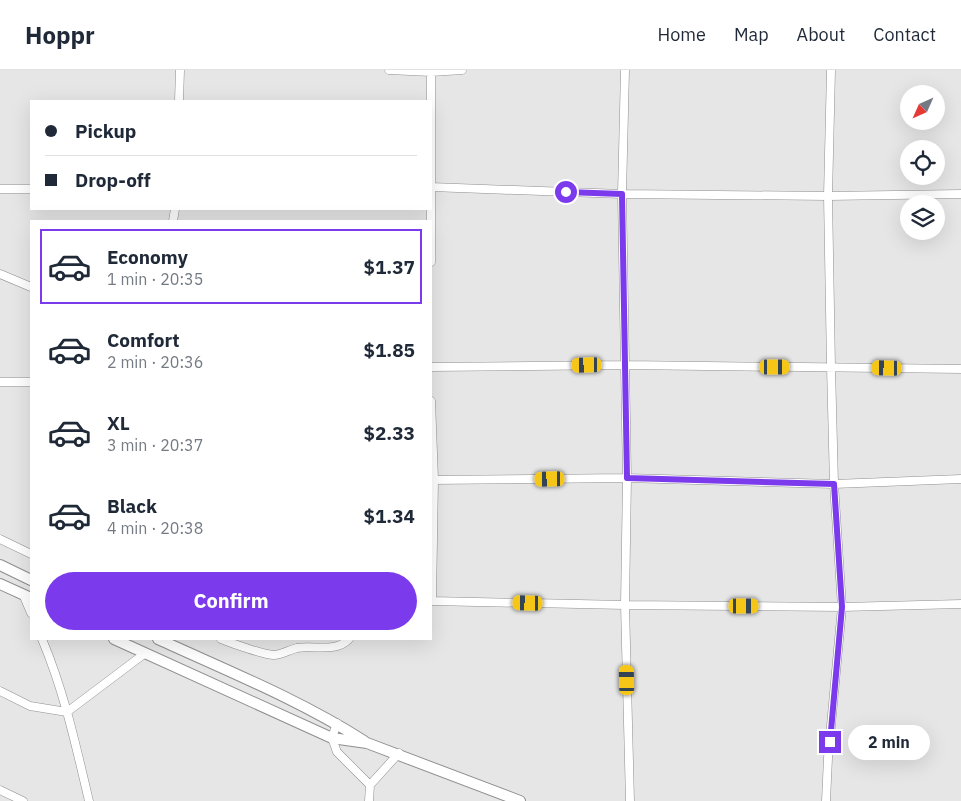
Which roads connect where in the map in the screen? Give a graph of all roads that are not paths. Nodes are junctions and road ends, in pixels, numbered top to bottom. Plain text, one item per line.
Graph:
1 (180, 70) edge
2 (389, 70) edge
3 (462, 70) edge
4 (625, 70) edge
5 (831, 70) edge
6 (431, 71) edge
7 (179, 100) edge
8 (431, 100) edge
9 (432, 187) edge
10 (0, 189) edge
11 (30, 189) edge
12 (622, 194) junction
13 (961, 194) edge
14 (828, 196) junction
15 (0, 274) edge
16 (30, 287) edge
17 (626, 365) junction
18 (432, 367) edge
19 (831, 367) junction
20 (961, 369) edge
21 (0, 382) edge
22 (30, 382) edge
23 (627, 478) junction
24 (961, 479) edge
25 (432, 480) edge
26 (834, 484) junction
27 (0, 539) edge
28 (30, 554) edge
29 (0, 565) edge
30 (30, 580) edge
31 (0, 584) edge
32 (27, 596) edge
33 (432, 600) edge
34 (961, 604) edge
35 (625, 605) junction
36 (842, 607) junction
37 (30, 609) edge
38 (42, 640) edge
39 (116, 640) edge
40 (160, 640) edge
41 (224, 640) edge
42 (349, 640) edge
43 (144, 654) junction
44 (0, 692) edge
45 (67, 712) junction
46 (337, 723) junction
47 (332, 738) junction
48 (367, 743) junction
49 (399, 753) junction
50 (370, 785) junction
51 (0, 790) edge
52 (24, 801) edge
53 (90, 801) edge
54 (369, 801) edge
55 (517, 801) edge
56 (630, 801) edge
57 (826, 801) edge

1 - 7 street
2 - 6 street
3 - 6 street
4 - 12 street
5 - 14 street
6 - 8 street
9 - 12 street
10 - 11 street
12 - 14 street
12 - 17 street
13 - 14 street
14 - 19 street
15 - 16 street
17 - 18 street
17 - 19 street
17 - 23 street
19 - 20 street
19 - 26 street
21 - 22 street
23 - 25 street
23 - 26 street
23 - 35 street
24 - 26 street
26 - 36 street
27 - 28 street
29 - 30 main road
31 - 32 main road
32 - 37 street
33 - 35 street
34 - 36 street
35 - 36 street
35 - 56 street
36 - 57 street
38 - 45 street
39 - 43 main road
40 - 46 main road
41 - 42 street
43 - 45 street
43 - 47 main road
44 - 45 street
45 - 53 street
46 - 47 street
46 - 48 main road
47 - 48 main road
47 - 50 street
48 - 49 main road
49 - 50 street
49 - 55 main road
50 - 54 street
51 - 52 street

